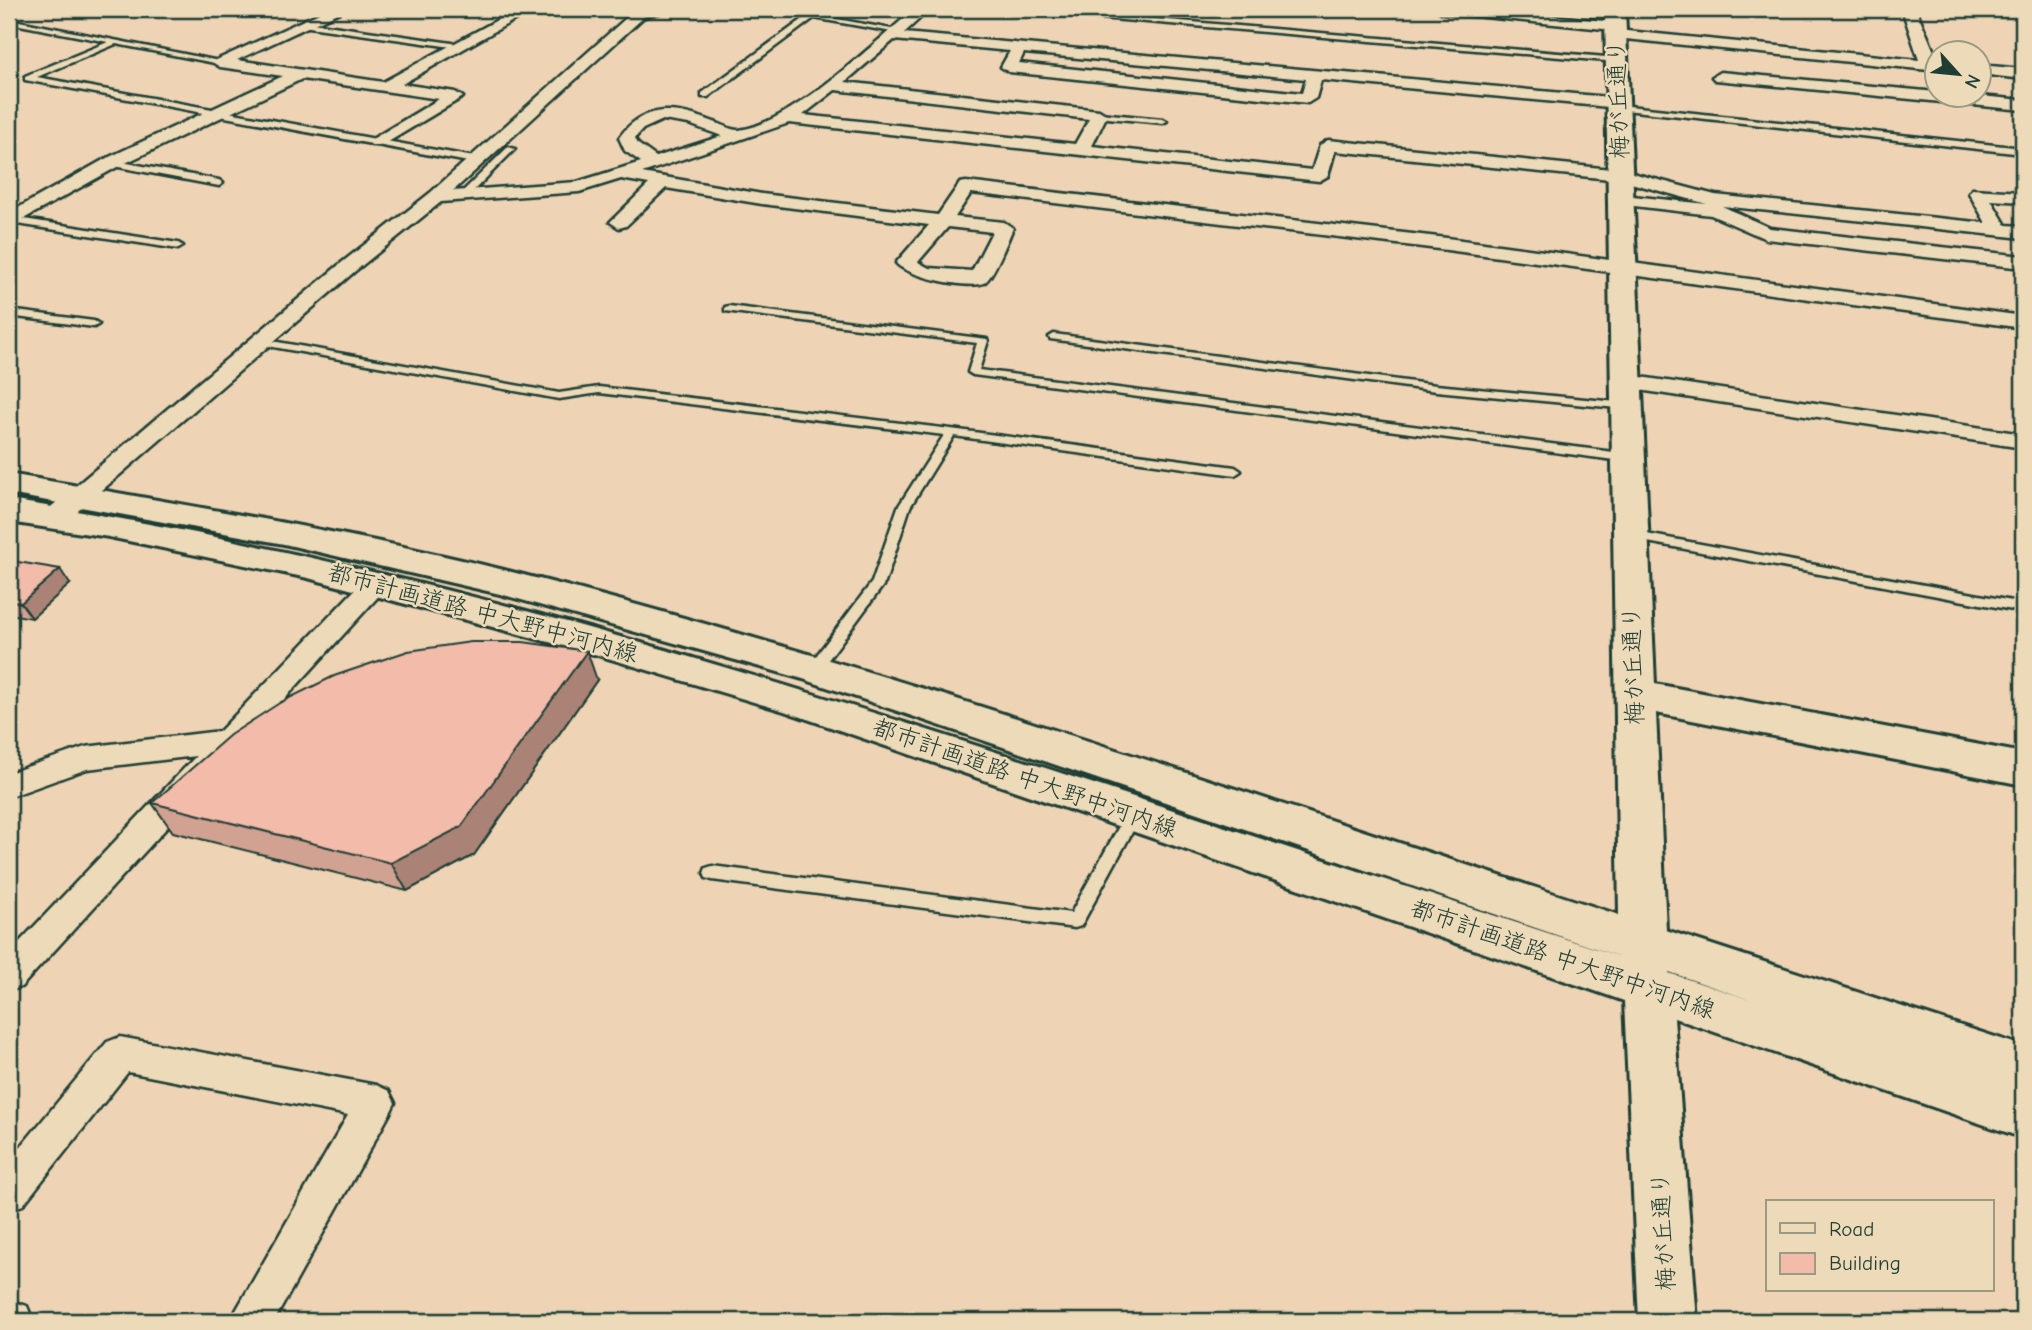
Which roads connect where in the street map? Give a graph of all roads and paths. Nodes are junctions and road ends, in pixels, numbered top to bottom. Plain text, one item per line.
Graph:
1 (339, 9) edge
2 (517, 9) edge
3 (667, 9) edge
4 (923, 9) edge
5 (1016, 9) edge
6 (1443, 9) edge
7 (1909, 9) edge
8 (9, 21) edge
9 (305, 24) junction
10 (1616, 32) edge
11 (896, 33) junction
12 (113, 43) junction
13 (1924, 45) edge
14 (459, 46) junction
15 (1020, 47) junction
16 (220, 62) junction
17 (1912, 64) junction
18 (1924, 65) edge
19 (1994, 71) edge
20 (2023, 74) edge
21 (298, 75) junction
22 (1315, 75) junction
23 (1720, 77) dead end
24 (834, 85) junction
25 (387, 86) junction
26 (1924, 91) edge
27 (705, 95) dead end
28 (1924, 96) edge
29 (957, 100) junction
30 (1994, 102) edge
31 (1619, 105) junction
32 (2023, 105) edge
33 (215, 113) junction
34 (1099, 115) junction
35 (787, 118) junction
36 (1163, 121) dead end
37 (930, 134) junction
38 (737, 137) junction
39 (377, 141) junction
40 (511, 149) dead end
41 (1081, 150) junction
42 (2023, 151) edge
43 (474, 160) junction
44 (111, 163) junction
45 (658, 173) junction
46 (219, 183) dead end
47 (1622, 187) junction
48 (464, 195) junction
49 (436, 197) junction
50 (2023, 197) edge
51 (762, 199) junction
52 (10, 220) edge
53 (745, 221) dead end
54 (943, 221) junction
55 (620, 222) dead end
56 (2000, 230) junction
57 (2023, 232) edge
58 (178, 246) dead end
59 (2023, 262) edge
60 (1625, 267) junction
61 (729, 309) dead end
62 (9, 313) edge
63 (2023, 323) edge
64 (94, 324) dead end
65 (1054, 337) dead end
66 (261, 342) junction
67 (1628, 394) junction
68 (951, 432) junction
69 (2023, 441) edge
70 (1631, 458) junction
71 (1234, 471) dead end
72 (9, 484) edge
73 (69, 506) junction
74 (9, 511) edge
75 (1628, 535) junction
76 (377, 582) junction
77 (2023, 608) edge
78 (814, 668) junction
79 (1635, 695) junction
80 (227, 741) junction
81 (2023, 769) edge
82 (9, 785) edge
83 (1134, 814) junction
84 (712, 873) dead end
85 (1643, 942) junction
86 (9, 976) edge
87 (1647, 988) junction
88 (2023, 1069) edge
89 (2023, 1114) edge
90 (9, 1191) edge
91 (251, 1321) edge
92 (1668, 1321) edge

1 - 9 street
2 - 14 street
3 - 43 street
4 - 11 street
5 - 10 lane
6 - 10 street
7 - 13 street
8 - 12 lane
9 - 14 lane
9 - 16 street
10 - 17 street
10 - 31 street, 梅が丘通り
11 - 15 street
11 - 24 street
11 - 27 lane
12 - 16 lane
12 - 33 lane
14 - 25 street
15 - 22 street
15 - 22 street
16 - 21 street
17 - 18 street
17 - 26 street
19 - 20 street
21 - 25 street
21 - 33 street
22 - 31 street
23 - 28 street
24 - 29 street
24 - 35 street
25 - 39 street
29 - 34 street
29 - 37 street
30 - 32 street
31 - 42 lane
31 - 47 street, 梅が丘通り
33 - 39 lane
33 - 44 street
34 - 36 lane
34 - 41 street
35 - 37 street
35 - 38 street
37 - 41 street
38 - 45 street
38 - 45 street
39 - 43 lane
40 - 48 lane
41 - 47 street
43 - 49 street
44 - 46 lane
44 - 52 street
45 - 48 street
45 - 51 street
45 - 55 street
47 - 56 street
47 - 59 street
47 - 60 street, 梅が丘通り
48 - 49 street
49 - 66 street
50 - 56 street
51 - 53 street
51 - 54 street
52 - 58 lane
54 - 54 street
54 - 60 street
56 - 57 street
60 - 63 street
60 - 67 street, 梅が丘通り
61 - 70 lane
62 - 64 lane
65 - 67 lane
66 - 68 lane
66 - 73 street
67 - 69 street
67 - 70 street, 梅が丘通り
68 - 71 lane
68 - 78 lane
70 - 75 street, 梅が丘通り
72 - 73 street, 都市計画道路 中大野中河内線
73 - 74 street, 都市計画道路 中大野中河内線
73 - 76 street, 都市計画道路 中大野中河内線
73 - 78 street, 都市計画道路 中大野中河内線
75 - 77 lane
75 - 79 street, 梅が丘通り
76 - 80 street
76 - 83 street, 都市計画道路 中大野中河内線
78 - 85 street, 都市計画道路 中大野中河内線
79 - 81 street
79 - 85 street, 梅が丘通り
80 - 82 street
80 - 86 street
83 - 84 lane
83 - 87 street, 都市計画道路 中大野中河内線
85 - 87 street, 梅が丘通り
85 - 88 street, 都市計画道路 中大野中河内線
87 - 89 street, 都市計画道路 中大野中河内線
87 - 92 street, 梅が丘通り
90 - 91 street

